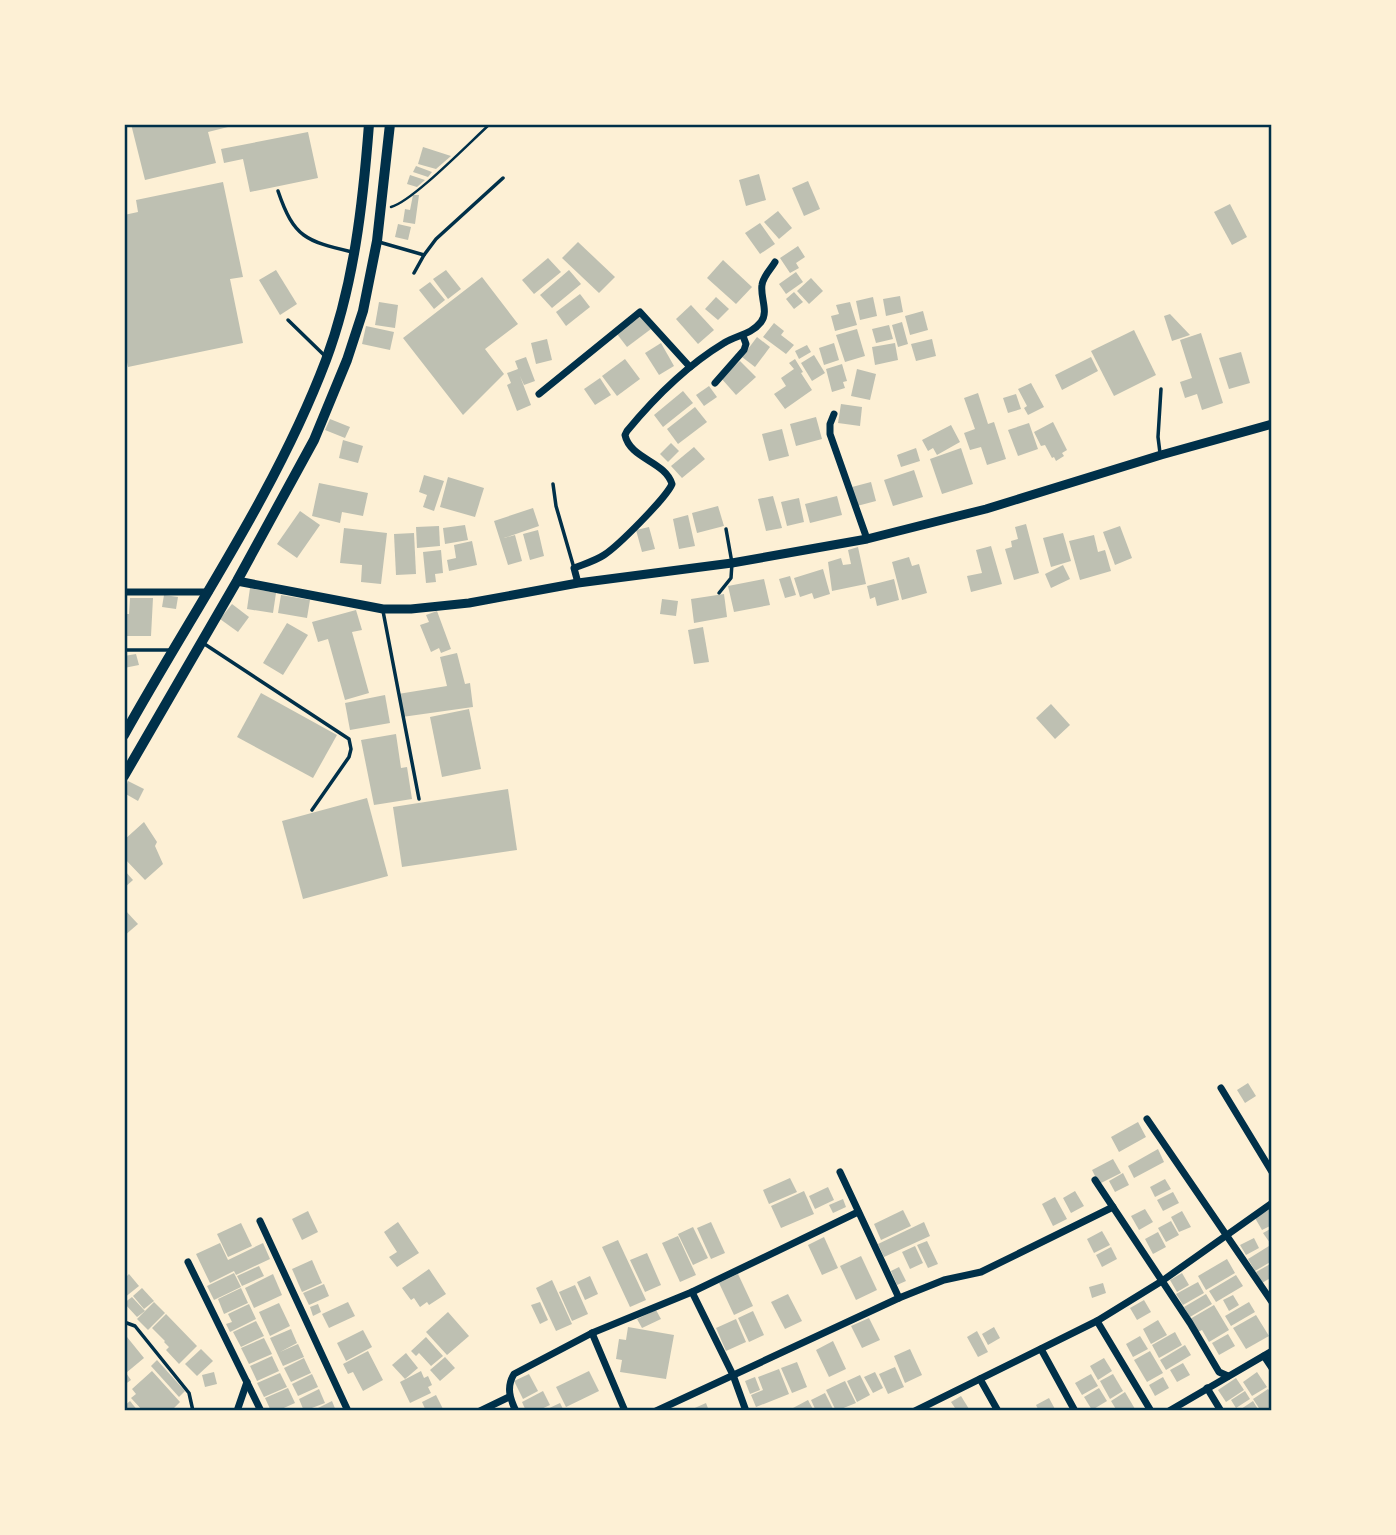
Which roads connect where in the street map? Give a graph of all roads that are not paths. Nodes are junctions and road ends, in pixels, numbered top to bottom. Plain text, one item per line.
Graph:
1 (369, 124) edge
2 (390, 124) edge
3 (503, 178) dead end
4 (278, 191) dead end
5 (363, 195) junction
6 (382, 204) junction
7 (377, 241) junction
8 (354, 253) junction
9 (424, 255) junction
10 (775, 262) dead end
11 (414, 273) dead end
12 (288, 320) dead end
13 (743, 336) junction
14 (327, 358) junction
15 (690, 367) junction
16 (715, 383) dead end
17 (1161, 389) dead end
18 (539, 394) dead end
19 (835, 414) dead end
20 (1272, 424) edge
21 (1161, 455) junction
22 (553, 484) dead end
23 (726, 529) dead end
24 (867, 540) junction
25 (732, 564) junction
26 (574, 568) junction
27 (237, 581) junction
28 (578, 583) junction
29 (209, 592) junction
30 (124, 593) edge
31 (719, 593) dead end
32 (383, 608) junction
33 (201, 642) junction
34 (124, 650) edge
35 (171, 650) junction
36 (124, 735) edge
37 (124, 776) edge
38 (419, 800) dead end
39 (312, 810) dead end
40 (1221, 1088) dead end
41 (1147, 1119) dead end
42 (840, 1172) dead end
43 (1272, 1172) edge
44 (1095, 1180) dead end
45 (1272, 1203) edge
46 (1113, 1208) junction
47 (858, 1212) junction
48 (260, 1221) dead end
49 (1226, 1234) junction
50 (188, 1262) dead end
51 (1162, 1281) junction
52 (692, 1292) junction
53 (898, 1298) junction
54 (1272, 1302) edge
55 (1097, 1321) junction
56 (124, 1322) edge
57 (592, 1334) junction
58 (1041, 1349) junction
59 (1268, 1353) edge
60 (1272, 1368) edge
61 (733, 1375) junction
62 (1228, 1376) junction
63 (980, 1379) junction
64 (247, 1381) junction
65 (1207, 1388) junction
66 (509, 1397) junction
67 (194, 1411) edge
68 (237, 1411) edge
69 (261, 1411) edge
70 (348, 1411) edge
71 (480, 1411) edge
72 (516, 1411) edge
73 (625, 1411) edge
74 (656, 1411) edge
75 (746, 1411) edge
76 (915, 1411) edge
77 (998, 1411) edge
78 (1075, 1411) edge
79 (1151, 1411) edge
80 (1168, 1411) edge
81 (1222, 1411) edge

1 - 5 highway
2 - 6 highway
3 - 9 lane
4 - 8 lane
5 - 6 highway
5 - 8 highway
6 - 7 highway
7 - 9 lane
7 - 27 highway
8 - 14 highway
9 - 11 lane
10 - 13 street
12 - 14 lane
13 - 15 street
13 - 16 street
14 - 29 highway
15 - 18 street
15 - 26 street
17 - 21 lane
19 - 24 street
20 - 21 street
21 - 24 street
22 - 26 lane
23 - 25 lane
24 - 25 street
25 - 28 street
25 - 31 lane
26 - 28 street
27 - 32 street
27 - 33 highway
28 - 32 street
29 - 30 street
29 - 35 highway
32 - 38 lane
33 - 37 highway
33 - 39 lane
34 - 35 lane
35 - 36 highway
40 - 43 street
41 - 49 street
42 - 47 street
44 - 46 street
45 - 49 street
46 - 51 street
46 - 53 street
47 - 52 street
47 - 53 street
48 - 70 street
49 - 51 street
49 - 54 street
50 - 64 street
51 - 55 street
51 - 62 street
52 - 57 street
52 - 61 street
53 - 61 street
55 - 58 street
55 - 79 street
56 - 67 lane
57 - 66 street
57 - 73 street
58 - 63 street
58 - 78 street
59 - 60 street
59 - 62 street
61 - 74 street
61 - 75 street
62 - 65 street
63 - 76 street
63 - 77 street
64 - 68 street
64 - 69 street
65 - 80 street
65 - 81 street
66 - 71 street
66 - 72 street

